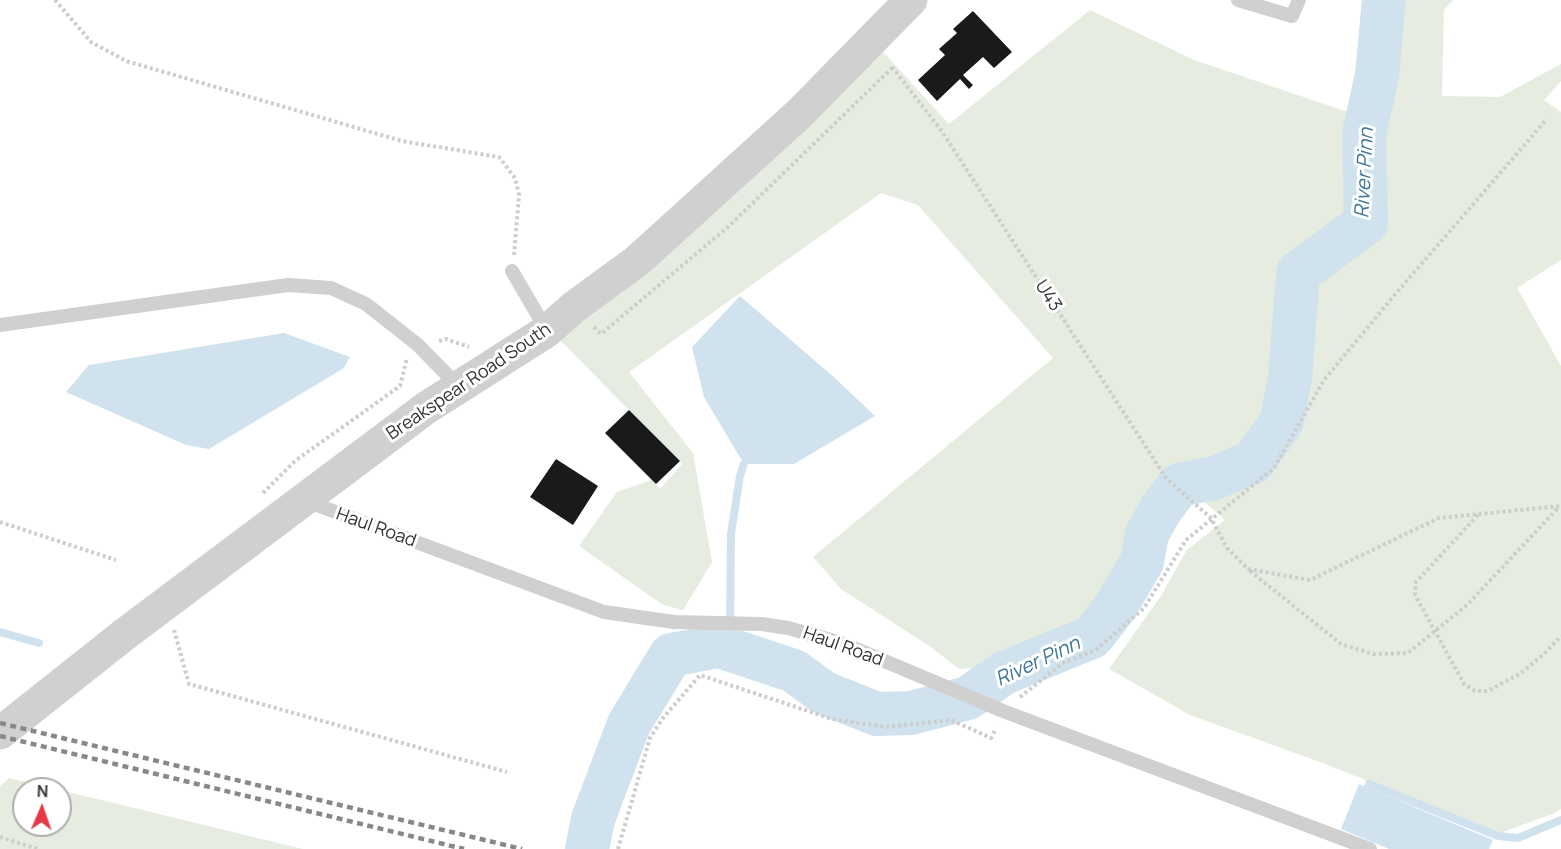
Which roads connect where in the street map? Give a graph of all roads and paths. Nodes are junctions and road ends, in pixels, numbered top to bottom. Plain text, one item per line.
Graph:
1 (55, 0) edge
2 (911, 0) edge
3 (1238, 0) edge
4 (1299, 0) edge
5 (892, 68) dead end
6 (1547, 119) dead end
7 (512, 271) joint
8 (0, 325) edge
9 (547, 331) junction
10 (459, 387) junction
11 (302, 500) junction
12 (1560, 507) edge
13 (1478, 514) junction
14 (1211, 518) junction
15 (0, 522) edge
16 (116, 561) dead end
17 (1248, 569) junction
18 (166, 604) junction
19 (1436, 631) junction
20 (1561, 636) edge
21 (663, 718) dead end
22 (0, 733) edge
23 (507, 772) dead end
24 (0, 837) edge
25 (38, 849) edge
26 (618, 849) edge
27 (1370, 849) edge

1 - 7 path
2 - 9 street, Breakspear Road South
3 - 4 lane
5 - 14 path, U43
6 - 14 path
7 - 9 lane
8 - 10 lane
9 - 10 street, Breakspear Road South
10 - 11 street, Breakspear Road South
11 - 18 street, Breakspear Road South
11 - 27 lane, Haul Road
12 - 13 path
12 - 19 path
13 - 17 path
13 - 19 path
14 - 17 path
15 - 16 path
17 - 19 path
18 - 22 street, Breakspear Road South
18 - 23 path
19 - 20 path
21 - 26 path
24 - 25 path

